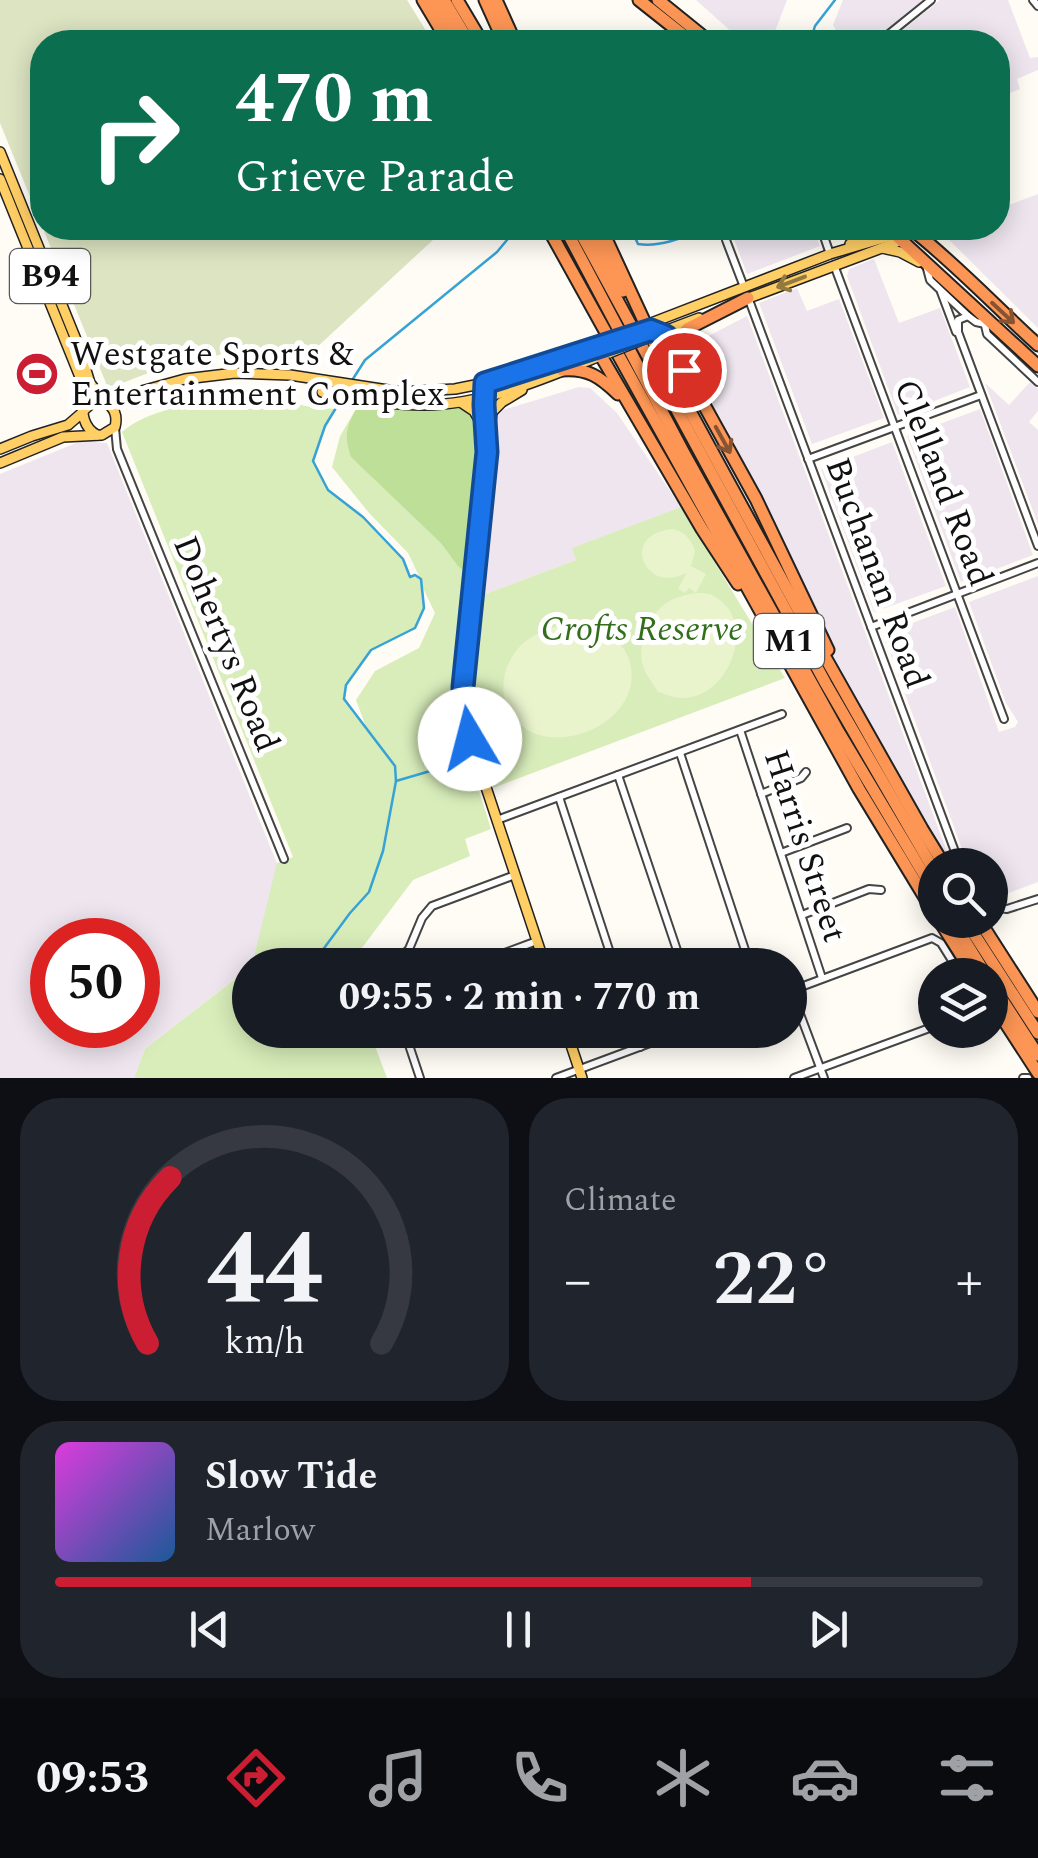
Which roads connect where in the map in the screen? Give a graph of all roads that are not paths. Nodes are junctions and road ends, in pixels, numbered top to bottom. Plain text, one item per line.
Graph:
1 (423, 0) edge
2 (434, 0) edge
3 (444, 0) edge
4 (457, 0) edge
5 (465, 0) edge
6 (485, 0) edge
7 (496, 0) edge
8 (658, 0) edge
9 (931, 0) edge
10 (1033, 0) edge
11 (641, 1) edge
12 (1038, 6) edge
13 (445, 30) edge
14 (448, 30) edge
15 (463, 30) edge
16 (476, 30) edge
17 (479, 30) edge
18 (499, 30) edge
19 (509, 30) edge
20 (677, 30) edge
21 (695, 30) edge
22 (895, 30) edge
23 (1, 158) edge
24 (0, 179) edge
25 (30, 228) edge
26 (35, 240) edge
27 (555, 240) edge
28 (564, 240) edge
29 (571, 240) edge
30 (585, 240) edge
31 (596, 240) edge
32 (607, 240) edge
33 (726, 240) dead end
34 (825, 240) edge
35 (857, 240) edge
36 (876, 240) edge
37 (889, 240) edge
38 (901, 240) edge
39 (925, 240) edge
40 (882, 248) junction
41 (830, 254) junction
42 (926, 264) junction
43 (834, 266) junction
44 (940, 289) junction
45 (746, 293) junction
46 (968, 316) junction
47 (987, 322) junction
48 (652, 329) junction
49 (1038, 344) edge
50 (964, 346) junction
51 (604, 351) junction
52 (632, 355) junction
53 (676, 355) junction
54 (662, 360) junction
55 (1038, 366) edge
56 (562, 370) junction
57 (532, 382) junction
58 (1038, 382) edge
59 (485, 383) junction
60 (322, 392) dead end
61 (981, 394) junction
62 (487, 398) junction
63 (104, 401) junction
64 (461, 403) junction
65 (84, 412) junction
66 (492, 412) junction
67 (640, 420) junction
68 (115, 425) junction
69 (895, 427) junction
70 (485, 430) junction
71 (98, 435) junction
72 (117, 448) junction
73 (0, 449) edge
74 (487, 452) junction
75 (808, 459) junction
76 (0, 463) edge
77 (1038, 546) edge
78 (1038, 563) edge
79 (957, 593) junction
80 (767, 624) junction
81 (870, 626) junction
82 (782, 714) dead end
83 (1004, 719) dead end
84 (740, 730) junction
85 (680, 752) junction
86 (806, 772) dead end
87 (618, 775) junction
88 (761, 794) junction
89 (559, 797) junction
90 (905, 800) junction
91 (496, 820) junction
92 (847, 828) dead end
93 (921, 848) edge
94 (934, 848) edge
95 (954, 848) edge
96 (780, 852) junction
97 (284, 859) dead end
98 (918, 865) edge
99 (515, 875) junction
100 (918, 886) edge
101 (881, 890) dead end
102 (1038, 899) edge
103 (1008, 910) edge
104 (802, 916) junction
105 (977, 938) edge
106 (991, 938) edge
107 (537, 941) junction
108 (409, 948) edge
109 (518, 948) edge
110 (539, 948) edge
111 (608, 948) edge
112 (676, 948) edge
113 (744, 948) edge
114 (950, 958) edge
115 (822, 978) junction
116 (807, 984) edge
117 (1038, 1012) edge
118 (1008, 1013) edge
119 (1008, 1023) edge
120 (918, 1032) edge
121 (807, 1033) edge
122 (1038, 1033) edge
123 (410, 1048) edge
124 (572, 1048) edge
125 (636, 1048) edge
126 (1034, 1058) edge
127 (821, 1068) junction
128 (581, 1074) edge
129 (1031, 1076) edge
130 (420, 1078) edge
131 (556, 1078) edge
132 (794, 1078) edge
133 (824, 1078) edge

1 - 13 highway
2 - 14 highway
3 - 15 highway
4 - 16 highway
5 - 17 highway
6 - 18 highway
7 - 19 highway
8 - 21 highway
9 - 22 street
10 - 12 street
11 - 20 highway
23 - 25 main road, B94
24 - 65 main road, B94
26 - 63 main road, B94
27 - 80 highway, M1
28 - 52 highway
29 - 52 highway, M1
30 - 93 highway, M1
31 - 54 highway
32 - 54 highway, M1
33 - 45 street, Buchanan Road
34 - 41 street
35 - 41 main road
36 - 41 main road
37 - 40 main road
38 - 42 highway
39 -> 49 highway
40 - 42 main road
40 - 43 main road
41 - 43 main road
41 - 45 main road
42 - 44 street
42 - 47 highway
43 -> 45 main road
43 - 69 street, Clelland Road
44 - 46 street
44 - 50 street
45 - 48 main road
45 - 48 main road
45 - 53 highway
45 - 75 street, Buchanan Road
46 - 47 street
46 - 50 street
47 - 55 highway
47 - 58 street
48 - 51 main road, bridge
48 - 51 main road, bridge
48 - 53 highway
50 - 61 street
51 - 56 main road
51 - 59 main road
51 - 67 highway
52 - 98 highway, M1
53 -> 90 highway
54 - 90 highway, M1
56 - 57 main road
56 - 67 highway
57 - 62 main road
57 - 66 main road
59 - 62 main road
59 - 63 main road
60 - 64 main road
61 - 69 street
61 - 77 street
62 - 64 main road
62 - 66 main road
62 - 70 main road
63 - 65 main road
63 - 68 main road
64 - 70 main road
65 - 71 main road, B94
65 - 73 main road
66 - 74 main road
67 - 80 highway
68 - 71 main road
68 - 72 street, Dohertys Road
69 - 75 street
69 - 79 street, Clelland Road
70 - 74 main road
71 - 72 street
71 - 76 main road
72 - 97 street, Dohertys Road
74 - 91 main road
75 - 81 street, Buchanan Road
78 - 79 street
79 - 81 street
79 - 83 street, Clelland Road
80 - 100 highway, M1
81 - 95 street, Buchanan Road
82 - 84 street
84 - 85 street
84 - 88 street, Harris Street
85 - 87 street
85 - 113 street
86 - 88 street
87 - 89 street
87 - 112 street
88 - 96 street, Harris Street
89 - 91 street
89 - 111 street
90 - 94 highway, M1
91 - 99 main road
92 - 96 street
96 - 104 street, Harris Street
99 - 107 main road
99 - 108 street
101 - 104 street
102 - 103 street
104 - 115 street, Harris Street
105 - 122 highway
106 - 117 highway
107 - 109 street
107 - 110 main road
114 - 115 street
115 - 116 street
118 - 126 highway
119 - 126 highway
120 - 127 street
121 - 127 street
123 - 130 street
124 - 128 main road
125 - 128 street
126 - 129 highway
127 - 132 street
127 - 133 street
128 - 131 street

